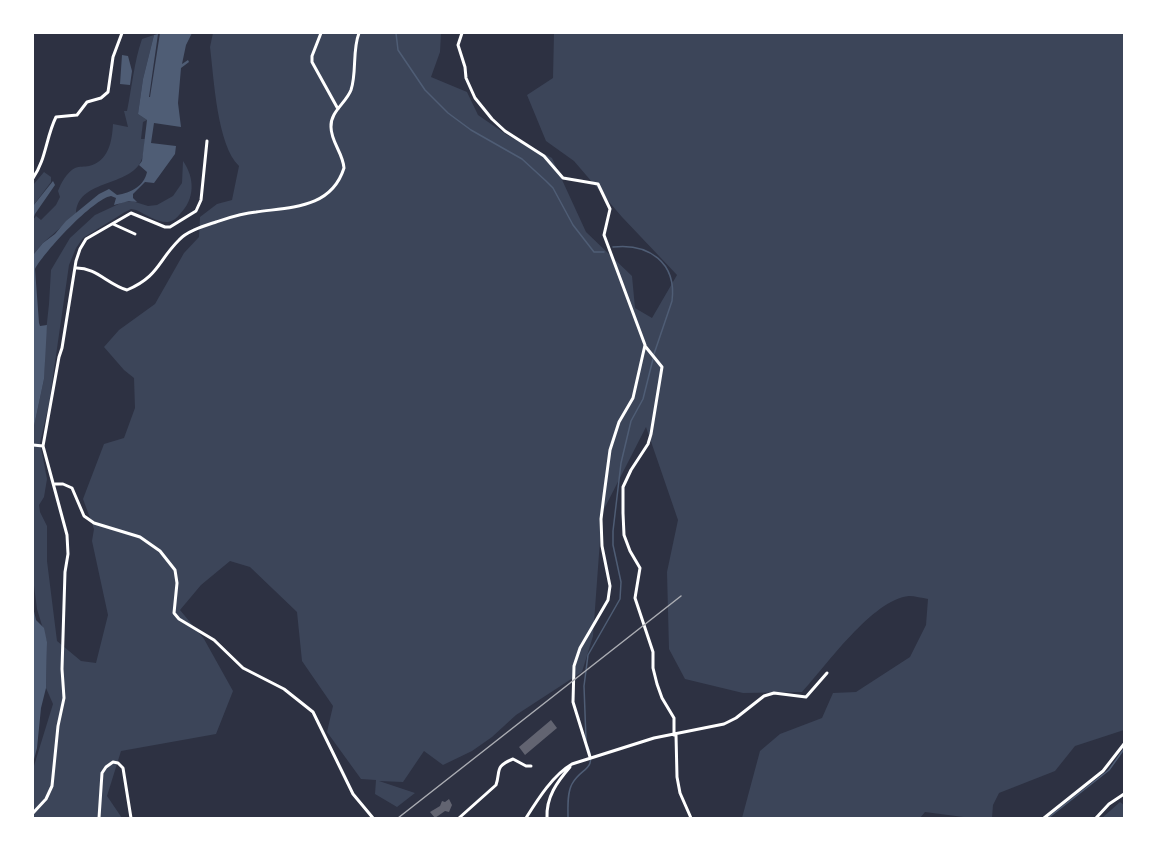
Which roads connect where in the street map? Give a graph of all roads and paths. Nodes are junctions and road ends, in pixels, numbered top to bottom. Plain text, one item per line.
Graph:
1 (122, 33) edge
2 (321, 33) edge
3 (359, 33) edge
4 (462, 33) edge
5 (338, 109) junction
6 (207, 141) dead end
7 (33, 178) edge
8 (113, 224) junction
9 (135, 234) dead end
10 (75, 268) junction
11 (645, 345) junction
12 (33, 445) edge
13 (41, 446) junction
14 (55, 484) junction
15 (827, 673) dead end
16 (675, 735) junction
17 (1124, 744) edge
18 (591, 757) junction
19 (572, 764) junction
20 (531, 766) dead end
21 (1124, 794) edge
22 (33, 813) edge
23 (99, 818) edge
24 (131, 818) edge
25 (373, 818) edge
26 (459, 818) edge
27 (526, 818) edge
28 (547, 818) edge
29 (691, 818) edge
30 (1044, 818) edge
31 (1096, 818) edge

1 - 7 street
2 - 5 street
3 - 5 street
4 - 11 street
5 - 10 street
6 - 8 street
8 - 9 street
8 - 10 street
10 - 13 street
11 - 16 street
11 - 18 street
12 - 13 street
13 - 14 street
14 - 22 street
14 - 25 street
15 - 16 street
16 - 18 street
16 - 29 street
17 - 30 street
18 - 19 street
19 - 27 street
19 - 28 street
20 - 26 street
21 - 31 street
23 - 24 street

